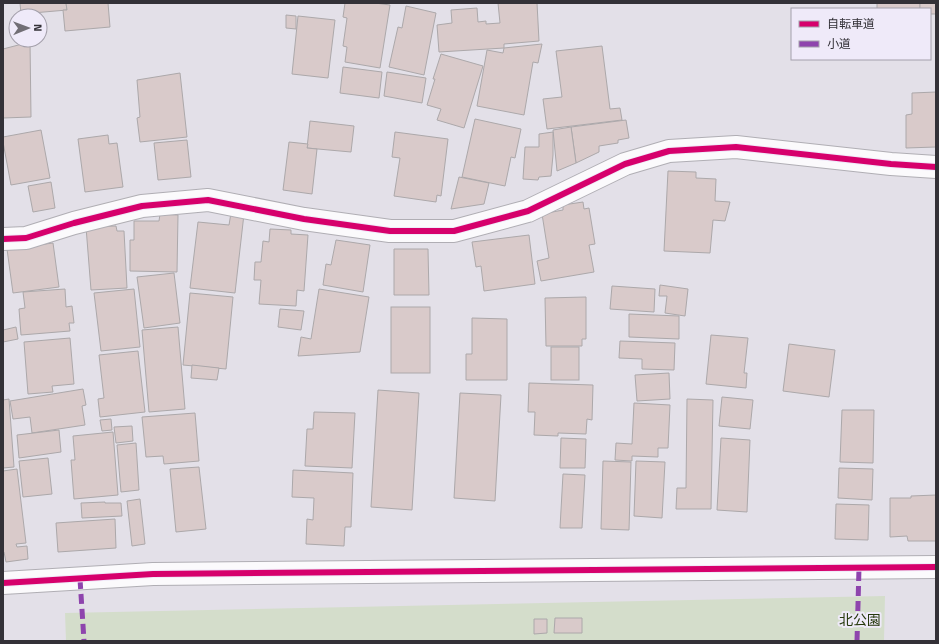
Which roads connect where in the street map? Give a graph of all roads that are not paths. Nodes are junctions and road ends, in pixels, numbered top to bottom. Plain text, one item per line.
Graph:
1 (936, 167) edge
2 (3, 239) edge
3 (936, 567) edge
4 (3, 583) edge

1 - 2 street
3 - 4 street

